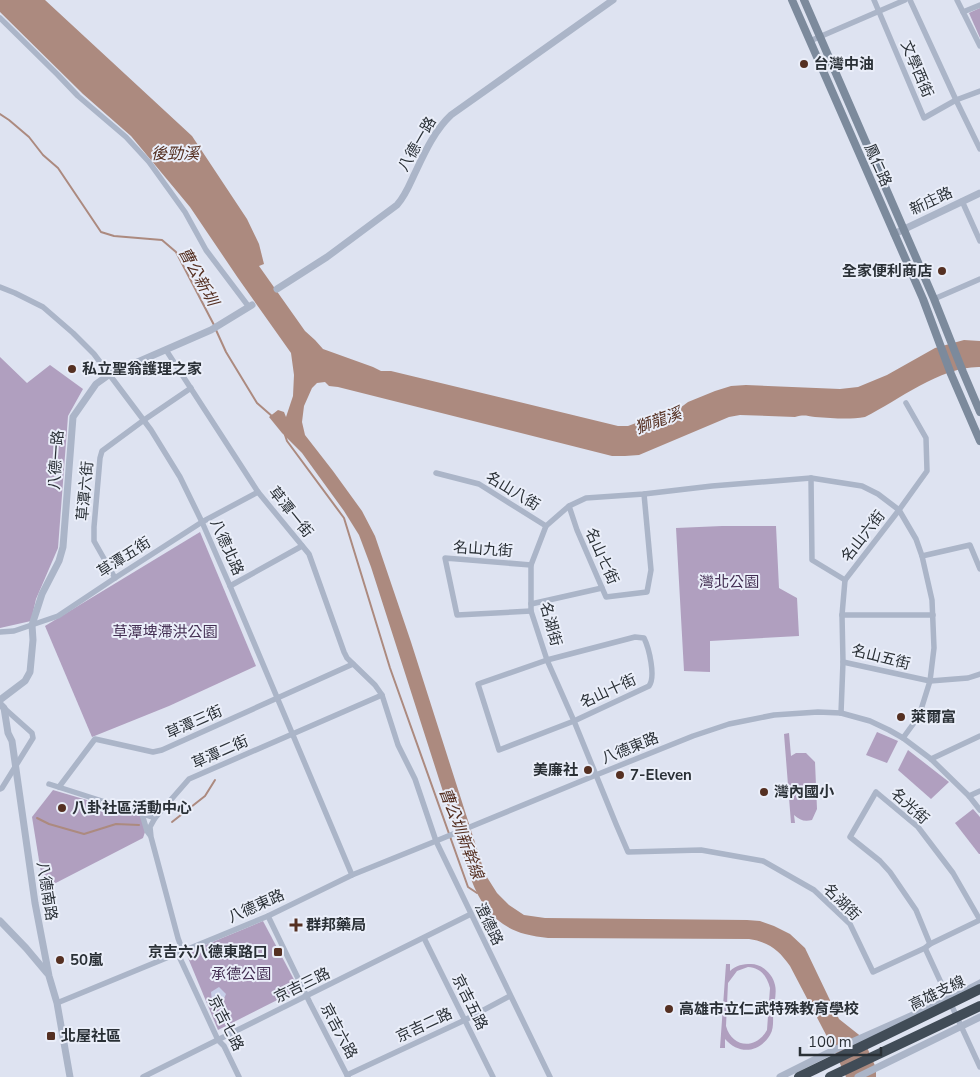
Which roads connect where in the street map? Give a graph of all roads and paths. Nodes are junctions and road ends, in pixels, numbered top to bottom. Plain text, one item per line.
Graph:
1 (613, 0) edge
2 (792, 0) edge
3 (804, 0) edge
4 (874, 0) edge
5 (905, 0) edge
6 (910, 0) edge
7 (957, 0) edge
8 (980, 5) edge
9 (879, 12) junction
10 (963, 12) junction
11 (0, 18) edge
12 (820, 37) junction
13 (810, 41) junction
14 (980, 46) edge
15 (980, 91) edge
16 (956, 100) junction
17 (980, 149) edge
18 (980, 193) edge
19 (962, 201) junction
20 (904, 229) junction
21 (894, 234) junction
22 (980, 241) edge
23 (980, 279) edge
24 (0, 287) edge
25 (276, 289) dead end
26 (934, 299) junction
27 (250, 306) joint
28 (166, 350) junction
29 (110, 374) junction
30 (191, 388) junction
31 (906, 403) dead end
32 (980, 412) edge
33 (144, 420) junction
34 (980, 441) edge
35 (436, 473) dead end
36 (811, 478) junction
37 (258, 492) junction
38 (644, 494) junction
39 (569, 506) junction
40 (899, 510) junction
41 (202, 522) junction
42 (546, 526) junction
43 (302, 546) junction
44 (922, 556) junction
45 (530, 565) junction
46 (980, 569) edge
47 (115, 578) junction
48 (845, 580) junction
49 (230, 586) junction
50 (602, 588) junction
51 (531, 604) junction
52 (531, 611) junction
53 (842, 615) junction
54 (933, 615) junction
55 (32, 625) junction
56 (0, 632) edge
57 (548, 660) junction
58 (843, 662) junction
59 (353, 664) junction
60 (980, 674) edge
61 (930, 681) junction
62 (382, 695) junction
63 (277, 699) junction
64 (0, 700) edge
65 (2, 706) edge
66 (841, 713) junction
67 (574, 721) junction
68 (292, 734) junction
69 (980, 736) edge
70 (903, 738) junction
71 (932, 760) junction
72 (16, 765) junction
73 (596, 775) junction
74 (49, 784) dead end
75 (59, 788) junction
76 (1, 789) edge
77 (980, 791) edge
78 (969, 796) junction
79 (980, 810) edge
80 (142, 814) junction
81 (155, 818) junction
82 (151, 837) junction
83 (436, 841) junction
84 (352, 875) junction
85 (471, 914) junction
86 (268, 916) junction
87 (980, 920) edge
88 (0, 921) edge
89 (424, 938) junction
90 (927, 946) junction
91 (181, 953) junction
92 (49, 976) junction
93 (980, 983) edge
94 (980, 989) edge
95 (307, 996) junction
96 (510, 996) junction
97 (949, 999) junction
98 (57, 1003) junction
99 (980, 1006) edge
100 (980, 1017) edge
101 (465, 1020) junction
102 (961, 1026) junction
103 (218, 1040) junction
104 (980, 1067) edge
105 (348, 1076) edge
106 (548, 1076) edge
107 (70, 1077) edge
108 (143, 1077) edge
109 (239, 1077) edge
110 (493, 1077) edge
111 (780, 1077) edge
112 (799, 1077) edge
113 (830, 1077) edge
114 (858, 1077) edge

1 - 25 street, 八德一路
2 - 13 main road, 鳳仁路
3 - 12 main road, 鳳仁路
4 - 9 street, 文學西街
5 - 9 street
6 - 16 street
7 - 10 street
8 - 10 street
9 - 12 street
9 - 16 street, 文學西街
10 - 14 street
11 - 27 street
12 - 13 street
12 - 20 main road, 鳳仁路
13 - 21 main road, 鳳仁路
15 - 16 street, 文學西街
16 - 17 street
18 - 19 street, 新庄路
19 - 20 street, 新庄路
19 - 22 street
20 - 21 street, 新庄路
20 - 26 main road, 鳳仁路
21 - 34 main road, 鳳仁路
23 - 26 street
24 - 29 street, 八德北路
26 - 32 main road, 鳳仁路
27 - 28 street, 八德一路
28 - 29 street, 八德一路
28 - 30 street, 草潭一街
29 - 33 street, 八德北路
29 - 55 street, 八德一路
30 - 33 street, 草潭六街
30 - 37 street, 草潭一街
31 - 40 street, 名山六街
33 - 41 street, 八德北路
33 - 47 street, 草潭六街
35 - 42 street, 名山八街
36 - 38 street, 名湖街
36 - 40 street, 名湖街
36 - 48 street, 名山六街
37 - 41 street, 草潭五街
37 - 43 street, 草潭一街
38 - 39 street, 名湖街
38 - 50 street, 名山七街
39 - 42 street, 名湖街
39 - 50 street, 名山七街
40 - 44 street, 名湖街
40 - 48 street, 名山六街
41 - 47 street, 草潭五街
41 - 49 street, 八德北路
42 - 45 street, 名湖街
43 - 49 street
43 - 59 street, 草潭一街
44 - 46 street
44 - 54 street, 名湖街
45 - 51 street, 名湖街
45 - 52 street, 名山九街
47 - 55 street, 草潭五街
48 - 53 street, 名山五街
49 - 63 street, 八德北路
50 - 51 street
51 - 52 street, 名湖街
52 - 57 street, 名湖街
53 - 54 street
53 - 58 street, 名山五街
54 - 61 street, 名湖街
55 - 56 street, 草潭五街
55 - 64 street, 八德一路
57 - 67 street, 名湖街
57 - 67 street, 名山十街
57 - 67 street, 名山十街
58 - 61 street, 名山五街
58 - 66 street
59 - 62 street, 草潭一街
59 - 63 street, 草潭三街
60 - 61 street, 名山五街
61 - 70 street, 名湖街
62 - 68 street, 草潭二街
62 - 83 street, 澄德路
63 - 68 street, 八德北路
63 - 75 street, 草潭三街
65 - 72 street, 八德南路
65 - 72 street
66 - 70 street, 八德東路
66 - 73 street, 八德東路
67 - 73 street, 名湖街
68 - 81 street, 草潭二街
68 - 84 street, 八德北路
69 - 71 street
70 - 71 street, 八德東路
71 - 78 street, 八德東路
72 - 76 street
72 - 92 street, 八德南路
73 - 83 street, 八德東路
73 - 90 street, 名湖街
74 - 75 street
75 - 80 street
77 - 78 street
78 - 79 street, 八德東路
80 - 81 street
80 - 82 street
81 - 82 street, 草潭二街
82 - 91 street, 草潭二街
83 - 84 street, 八德東路
83 - 85 street, 澄德路
84 - 86 street, 八德東路
85 - 89 street, 京吉三路
85 - 96 street, 澄德路
86 - 91 street, 八德東路
86 - 95 street, 京吉六路
87 - 90 street, 名湖街
87 - 90 street, 名光街
88 - 92 street
89 - 95 street, 京吉三路
89 - 101 street, 京吉五路
90 - 97 street
91 - 98 street, 八德東路
91 - 103 street, 京吉七路
92 - 98 street, 八德南路
93 - 97 street
94 - 112 highway, 高雄支線
95 - 103 street, 京吉三路
95 - 105 street, 京吉六路
96 - 101 street, 京吉二路
96 - 106 street, 澄德路
97 - 102 street
97 - 111 street
98 - 107 street, 八德南路
99 - 113 highway, 高雄支線
100 - 102 street
101 - 105 street, 京吉二路
101 - 110 street, 京吉五路
102 - 104 street
102 - 114 street
103 - 108 street, 京吉三路
103 - 109 street, 京吉七路

